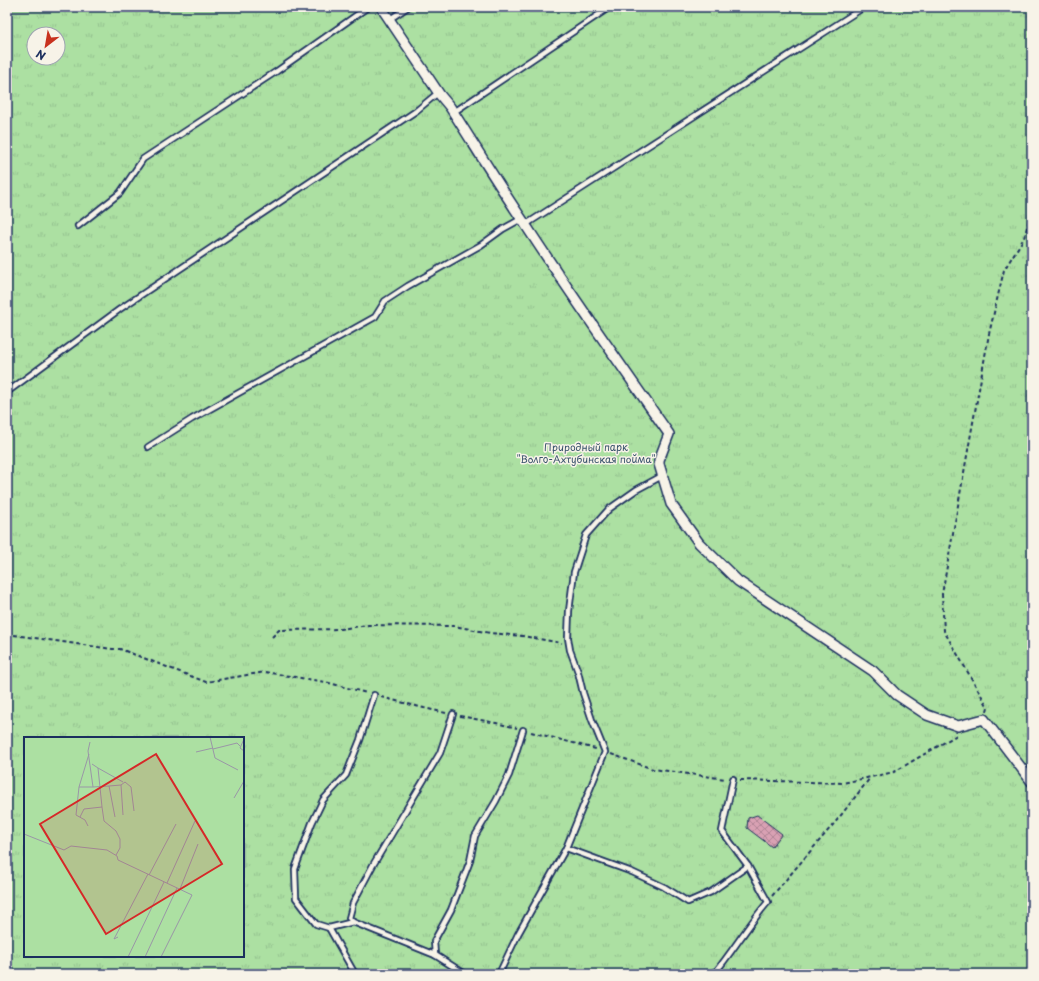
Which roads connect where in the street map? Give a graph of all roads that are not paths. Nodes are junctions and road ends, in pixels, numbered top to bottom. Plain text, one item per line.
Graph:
1 (368, 7) edge
2 (381, 7) edge
3 (408, 7) edge
4 (610, 7) edge
5 (864, 7) edge
6 (390, 19) junction
7 (439, 92) junction
8 (454, 112) junction
9 (523, 222) junction
10 (78, 226) dead end
11 (10, 390) dead end
12 (148, 447) dead end
13 (662, 476) junction
14 (374, 695) road end
15 (453, 714) road end
16 (523, 730) road end
17 (733, 779) road end
18 (1032, 782) edge
19 (566, 848) junction
20 (748, 866) junction
21 (353, 922) junction
22 (329, 928) junction
23 (435, 955) junction
24 (355, 974) edge
25 (465, 974) edge
26 (499, 974) edge
27 (714, 974) edge

1 - 10 lane
2 - 6 street
3 - 6 lane
4 - 8 lane
5 - 9 lane
6 - 7 street
7 - 8 street
7 - 11 lane
8 - 9 street
9 - 12 lane
9 - 13 street
13 - 18 street
13 - 19 lane
14 - 22 lane
15 - 21 lane
16 - 23 lane
17 - 20 lane
19 - 20 lane
19 - 26 lane
20 - 27 lane
21 - 22 lane
21 - 23 lane
22 - 24 lane
23 - 25 lane

